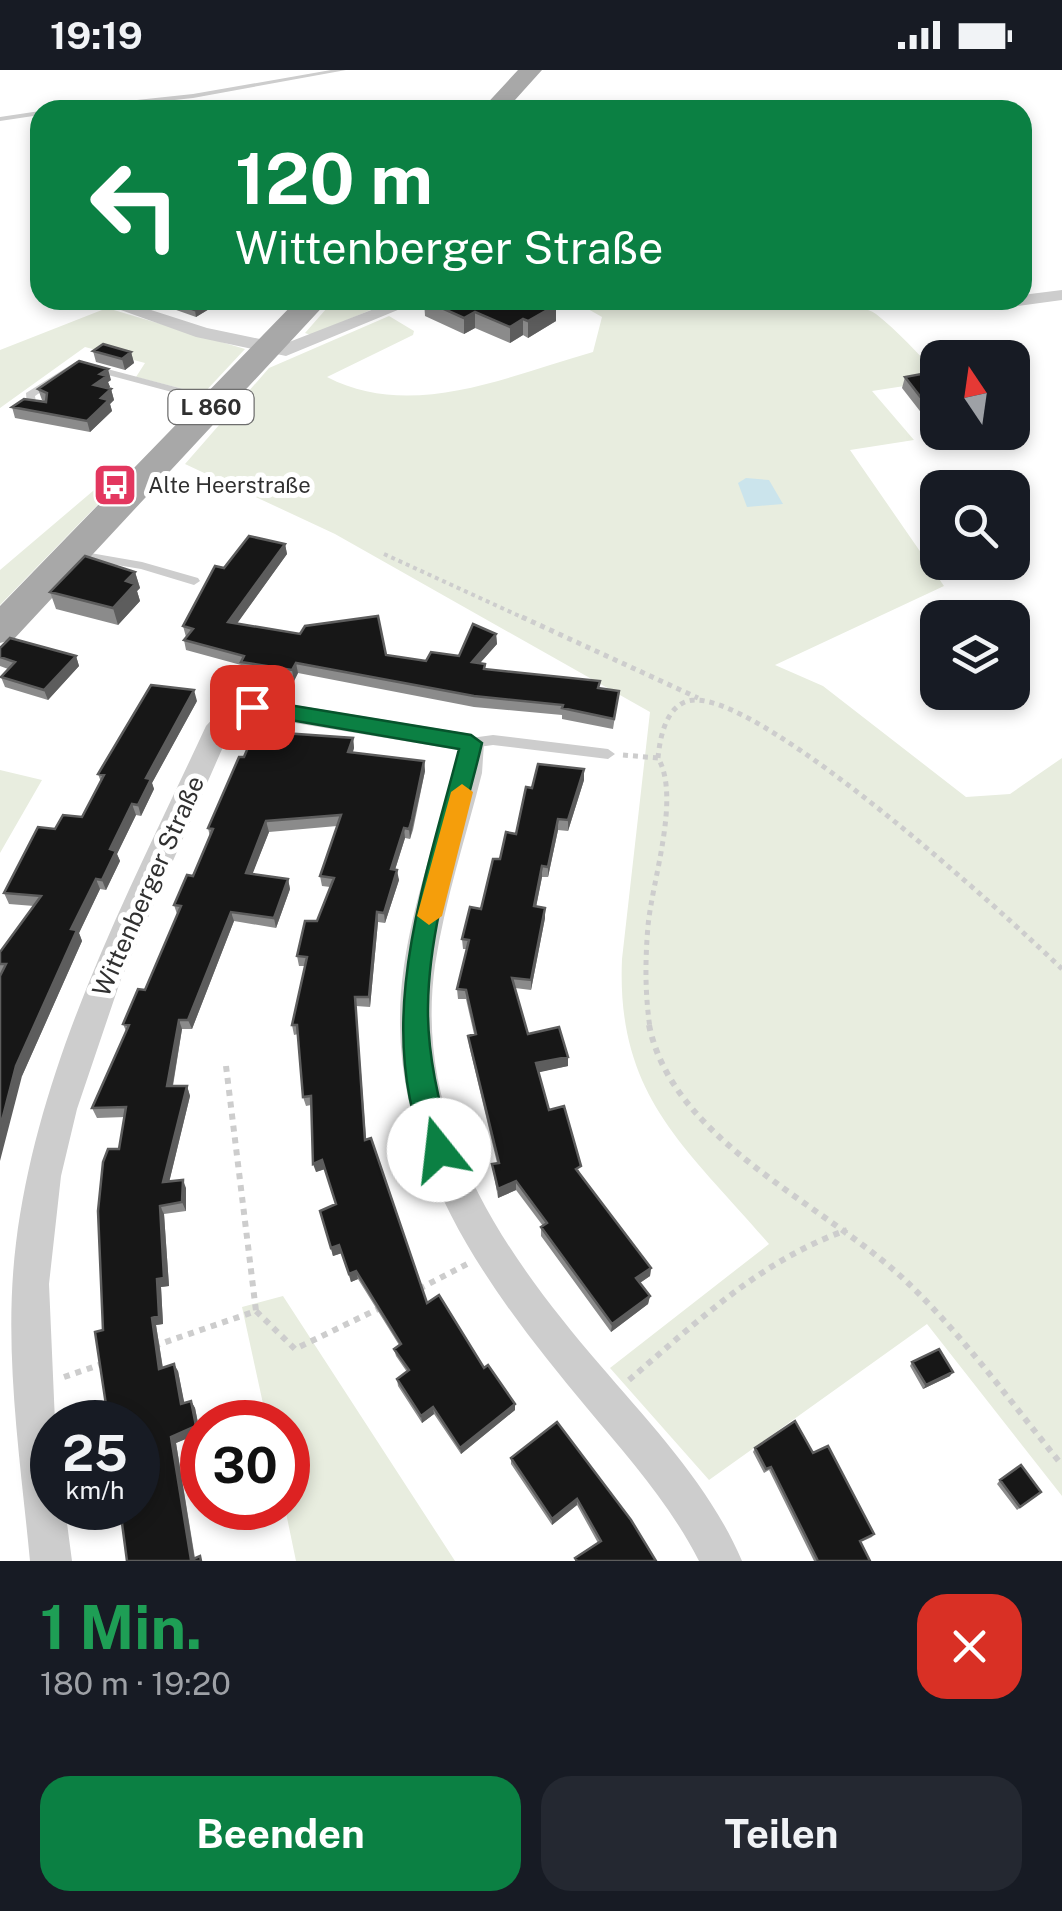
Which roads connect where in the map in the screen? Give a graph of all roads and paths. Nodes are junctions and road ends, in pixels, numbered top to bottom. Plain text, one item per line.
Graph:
1 (343, 70) edge
2 (531, 70) edge
3 (156, 100) edge
4 (502, 100) edge
5 (30, 114) edge
6 (0, 119) edge
7 (1062, 296) edge
8 (1032, 299) edge
9 (124, 310) edge
10 (305, 310) edge
11 (389, 310) edge
12 (269, 350) junction
13 (218, 401) junction
14 (42, 408) edge
15 (72, 554) junction
16 (384, 554) dead end
17 (194, 581) dead end
18 (0, 630) edge
19 (698, 698) junction
20 (471, 743) junction
21 (608, 754) joint
22 (658, 758) junction
23 (1062, 969) edge
24 (226, 1066) dead end
25 (848, 1230) junction
26 (446, 1275) dead end
27 (412, 1292) edge
28 (395, 1301) edge
29 (256, 1311) junction
30 (144, 1350) edge
31 (108, 1362) edge
32 (33, 1388) junction
33 (605, 1400) junction
34 (1062, 1465) edge
35 (51, 1561) edge
36 (721, 1561) edge

1 - 3 lane
2 - 4 main road
5 - 6 lane
7 - 8 street
9 - 12 street
10 - 12 main road, L 860
11 - 12 street
12 - 13 main road, L 860
13 - 14 lane
13 - 15 main road, L 860
15 - 17 lane
15 - 18 main road, L 860
16 - 19 path
19 - 22 path
19 - 23 path
20 - 21 lane
20 - 32 street, Wittenberger Straße
20 - 33 street
21 - 22 path
22 - 25 path
24 - 29 path
25 - 33 path
25 - 34 path
26 - 27 path
28 - 29 path
29 - 30 path
31 - 32 path
32 - 35 street, Wittenberger Straße
33 - 36 street

